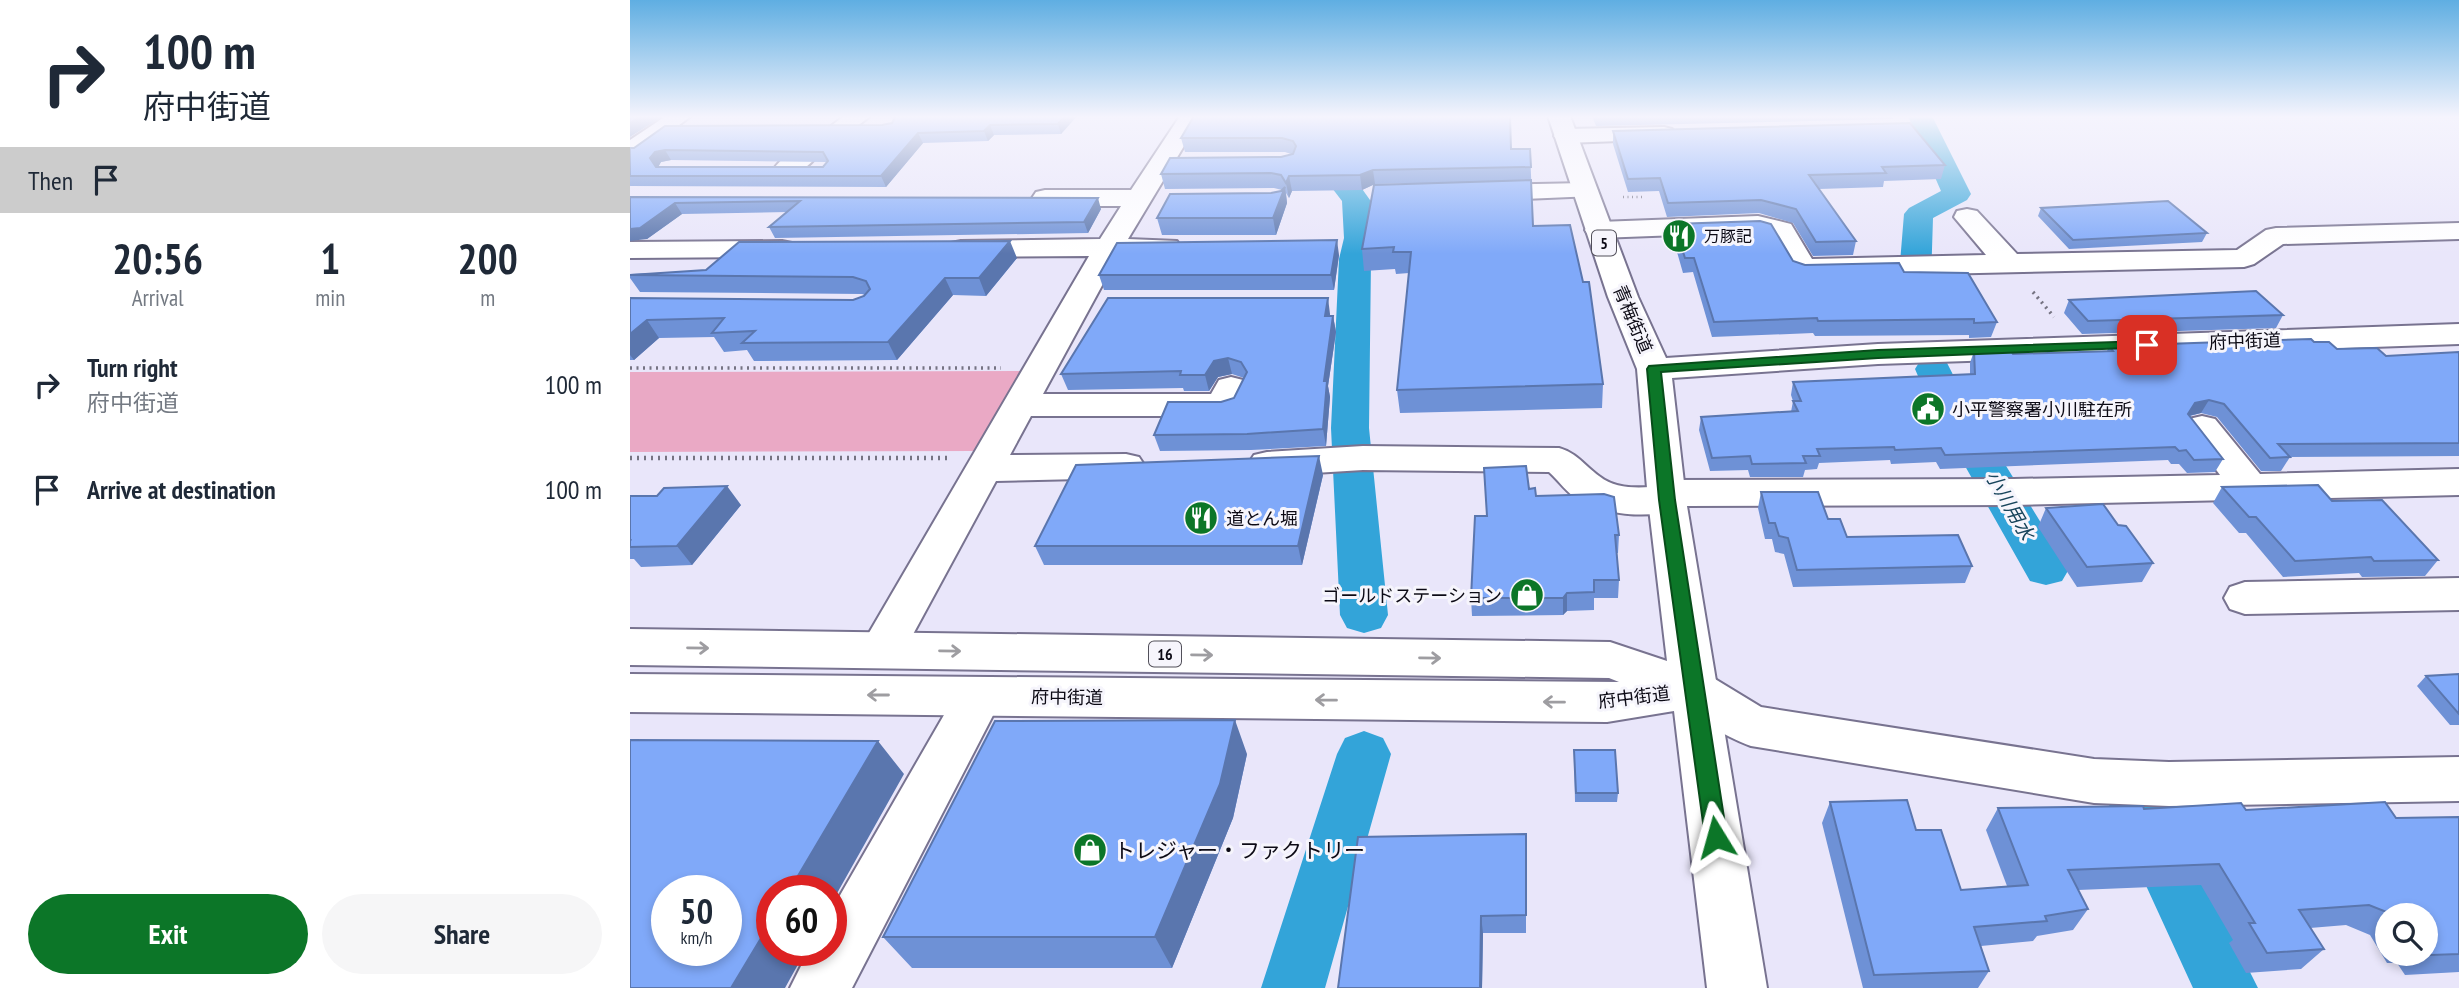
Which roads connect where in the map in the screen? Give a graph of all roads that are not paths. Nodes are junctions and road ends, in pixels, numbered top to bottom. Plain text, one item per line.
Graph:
1 (808, 162) edge
2 (1175, 162) edge
3 (1575, 162) edge
4 (759, 170) edge
5 (1585, 191) junction
6 (1458, 194) edge
7 (1015, 198) edge
8 (1147, 199) junction
9 (1967, 217) dead end
10 (2439, 227) edge
11 (1599, 230) junction
12 (1191, 247) edge
13 (1108, 248) junction
14 (808, 249) edge
15 (931, 249) edge
16 (630, 250) edge
17 (2010, 263) junction
18 (2459, 334) edge
19 (1654, 369) junction
20 (1231, 387) dead end
21 (1020, 405) junction
22 (2202, 427) edge
23 (986, 464) junction
24 (1237, 465) edge
25 (1157, 466) edge
26 (2459, 482) edge
27 (2250, 487) junction
28 (1667, 496) junction
29 (2459, 594) edge
30 (2245, 598) dead end
31 (630, 647) edge
32 (882, 650) junction
33 (1694, 689) junction
34 (630, 693) edge
35 (980, 696) junction
36 (2459, 779) edge
37 (820, 988) edge
38 (1737, 988) edge

1 - 4 street
2 - 8 street
3 - 5 street, 青梅街道 / 5
5 - 6 street
5 - 11 street, 青梅街道 / 5
7 - 8 street
8 - 13 street
9 - 17 street
10 - 17 street
11 - 17 street
11 - 19 street, 青梅街道 / 5
12 - 13 street
13 - 15 street
13 - 21 street
14 - 16 street
18 - 19 street, 府中街道
19 - 28 street, 青梅街道 / 5
20 - 21 street
21 - 23 street
22 - 27 street
23 - 25 street
23 - 32 street
24 - 28 street
26 - 27 street
27 - 28 street
28 - 33 street, 青梅街道 / 5
29 - 30 street
31 -> 32 street, 府中街道 / 16
32 -> 33 street, 府中街道 / 16
33 -> 35 street, 府中街道
33 - 36 street
33 - 38 street, 青梅街道 / 5
35 -> 34 street, 府中街道
35 - 37 street

